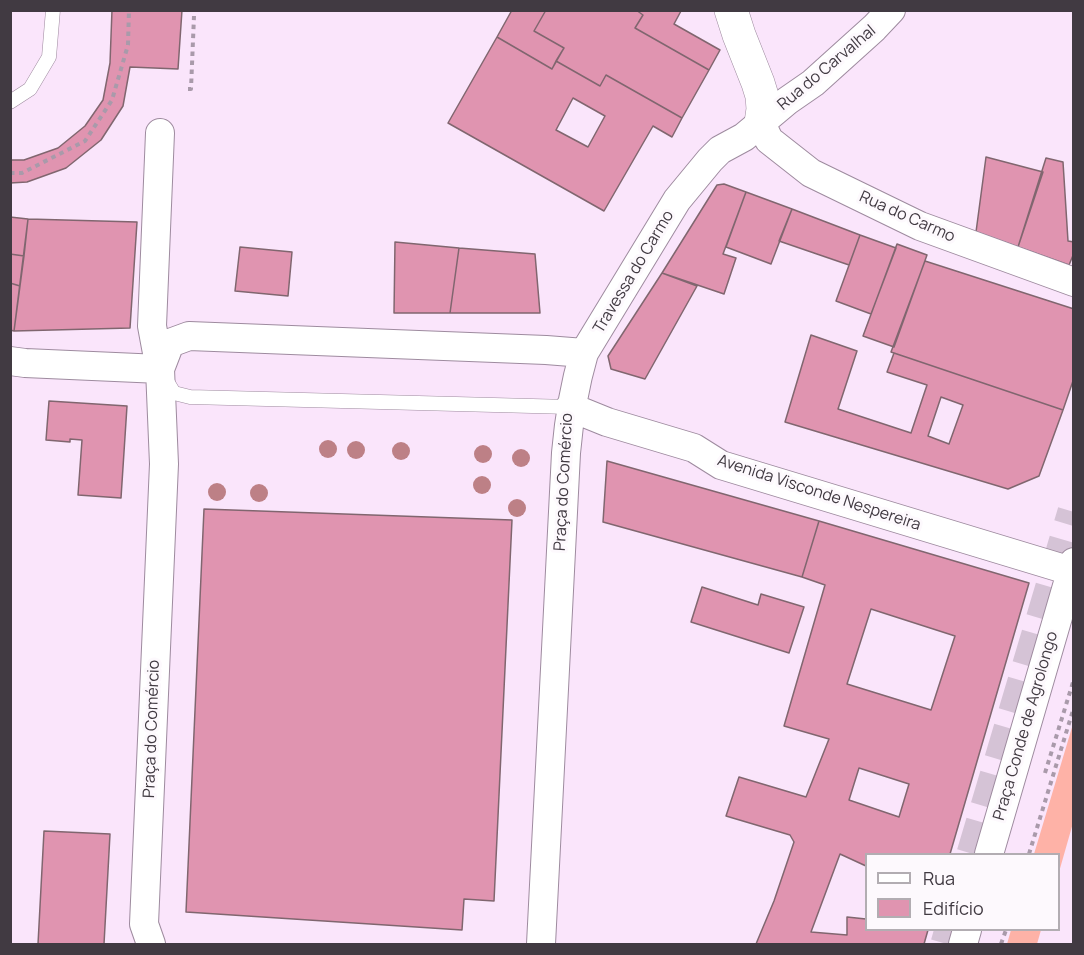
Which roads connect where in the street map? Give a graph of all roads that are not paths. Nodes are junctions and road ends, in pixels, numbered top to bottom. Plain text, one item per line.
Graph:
1 (53, 10) edge
2 (731, 10) edge
3 (891, 10) edge
4 (10, 102) edge
5 (761, 123) junction
6 (160, 133) dead end
7 (720, 150) joint
8 (1074, 282) edge
9 (584, 353) junction
10 (10, 361) edge
11 (160, 369) junction
12 (570, 407) junction
13 (1072, 567) edge
14 (990, 853) edge
15 (152, 945) edge
16 (541, 945) edge

1 - 4 lane
2 - 5 street
3 - 5 street, Rua do Carvalhal
5 - 7 street, Rua do Carvalhal
5 - 8 street, Rua do Carmo
6 - 11 street
7 - 9 street, Travessa do Carmo
9 - 11 street, Praça do Comércio
9 - 12 street, Travessa do Carmo
10 - 11 street
11 - 12 lane, Praça do Comércio
11 - 15 street, Praça do Comércio
12 - 13 street, Avenida Visconde Nespereira
12 - 16 street, Praça do Comércio
13 - 14 street, Praça Conde de Agrolongo

